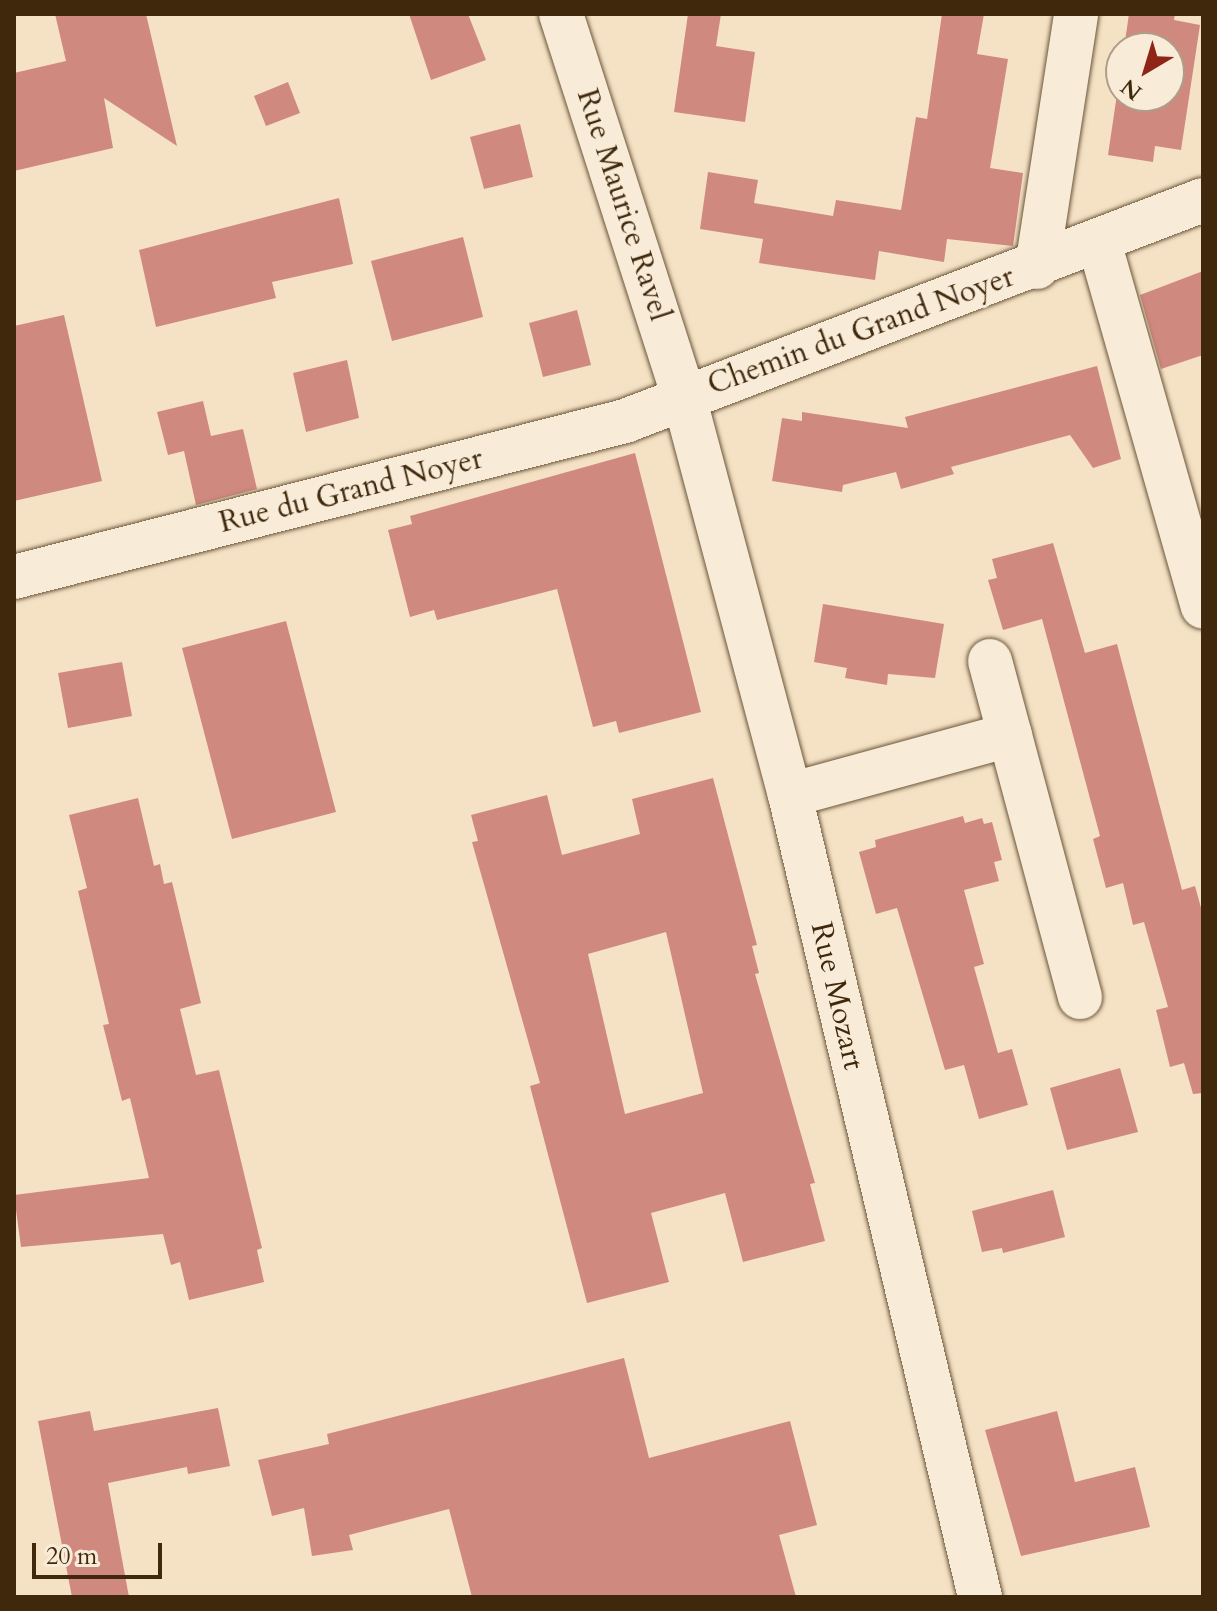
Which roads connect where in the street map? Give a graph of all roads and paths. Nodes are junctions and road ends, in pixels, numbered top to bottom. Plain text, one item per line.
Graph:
1 (561, 14) edge
2 (1076, 14) edge
3 (1203, 200) edge
4 (1099, 242) junction
5 (1037, 267) junction
6 (684, 397) junction
7 (14, 577) edge
8 (1203, 606) edge
9 (990, 661) dead end
10 (1010, 735) junction
11 (790, 795) junction
12 (1080, 997) dead end
13 (980, 1597) edge

1 - 6 street, Rue Maurice Ravel
2 - 5 street
3 - 4 street
4 - 5 street
4 - 8 street
5 - 6 street, Chemin du Grand Noyer
6 - 7 street, Rue du Grand Noyer
6 - 11 street, Rue Mozart
9 - 10 street
10 - 11 street
10 - 12 street
11 - 13 street, Rue Mozart

